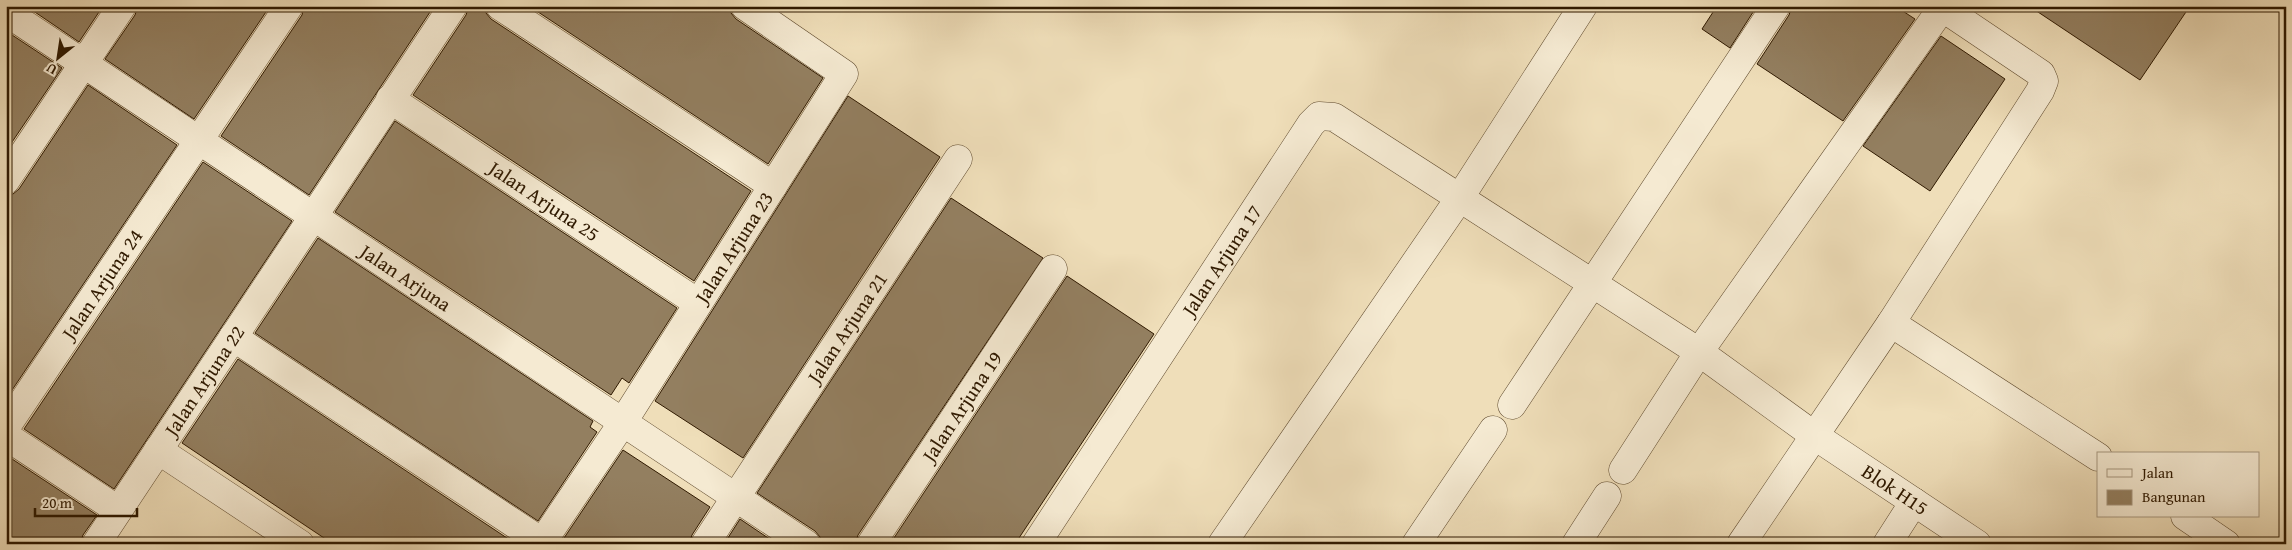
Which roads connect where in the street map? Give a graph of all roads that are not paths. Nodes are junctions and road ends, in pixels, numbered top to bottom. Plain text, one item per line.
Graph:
1 (122, 6) edge
2 (289, 6) edge
3 (453, 6) edge
4 (500, 6) edge
5 (745, 6) edge
6 (1583, 6) edge
7 (1776, 6) edge
8 (1941, 7) edge
9 (6, 12) edge
10 (84, 64) junction
11 (390, 99) junction
12 (199, 141) junction
13 (958, 159) dead end
14 (6, 180) edge
15 (773, 186) junction
16 (1459, 199) junction
17 (314, 216) junction
18 (1053, 269) dead end
19 (1592, 282) junction
20 (698, 303) junction
21 (1891, 323) junction
22 (233, 336) junction
23 (1699, 352) junction
24 (1512, 405) dead end
25 (623, 422) junction
26 (6, 426) edge
27 (1493, 430) dead end
28 (6, 436) edge
29 (1815, 436) junction
30 (158, 450) junction
31 (2097, 457) edge
32 (1623, 470) dead end
33 (1608, 496) dead end
34 (736, 497) junction
35 (1914, 502) junction
36 (118, 510) junction
37 (2188, 518) edge
38 (542, 543) edge
39 (96, 544) edge
40 (300, 544) edge
41 (705, 544) edge
42 (806, 544) edge
43 (871, 544) edge
44 (1036, 544) edge
45 (1222, 544) edge
46 (1416, 544) edge
47 (1576, 544) edge
48 (1741, 544) edge
49 (1887, 544) edge
50 (1977, 544) edge
51 (2226, 544) edge

1 - 10 street
2 - 12 street, Jalan Arjuna 24
3 - 11 street, Jalan Arjuna 22
4 - 15 street
5 - 15 street, Jalan Arjuna 23
6 - 16 street
7 - 19 street
8 - 21 street
8 - 23 street
9 - 10 street, Jalan Arjuna
10 - 12 street, Jalan Arjuna
10 - 14 street
11 - 17 street, Jalan Arjuna 22
11 - 20 street, Jalan Arjuna 25
12 - 17 street, Jalan Arjuna
12 - 26 street, Jalan Arjuna 24
13 - 34 street, Jalan Arjuna 21
15 - 20 street, Jalan Arjuna 23
16 - 19 street, Blok H15
16 - 44 street, Jalan Arjuna 17
16 - 45 street
17 - 22 street, Jalan Arjuna 22
17 - 25 street, Jalan Arjuna
18 - 43 street, Jalan Arjuna 19
19 - 23 street, Blok H15
19 - 24 street
20 - 25 street, Jalan Arjuna 23
21 - 29 street
21 - 31 street
22 - 30 street, Jalan Arjuna 22
22 - 38 street
23 - 29 street, Blok H15
23 - 32 street
25 - 34 street, Jalan Arjuna
25 - 38 street, Jalan Arjuna 23
27 - 46 street
28 - 36 street
29 - 35 street, Blok H15
29 - 48 street
30 - 36 street, Jalan Arjuna 22
30 - 40 street
33 - 47 street
34 - 41 street, Jalan Arjuna 21
34 - 42 street, Jalan Arjuna
35 - 49 street
35 - 50 street, Blok H15
36 - 39 street, Jalan Arjuna 22
37 - 51 street

